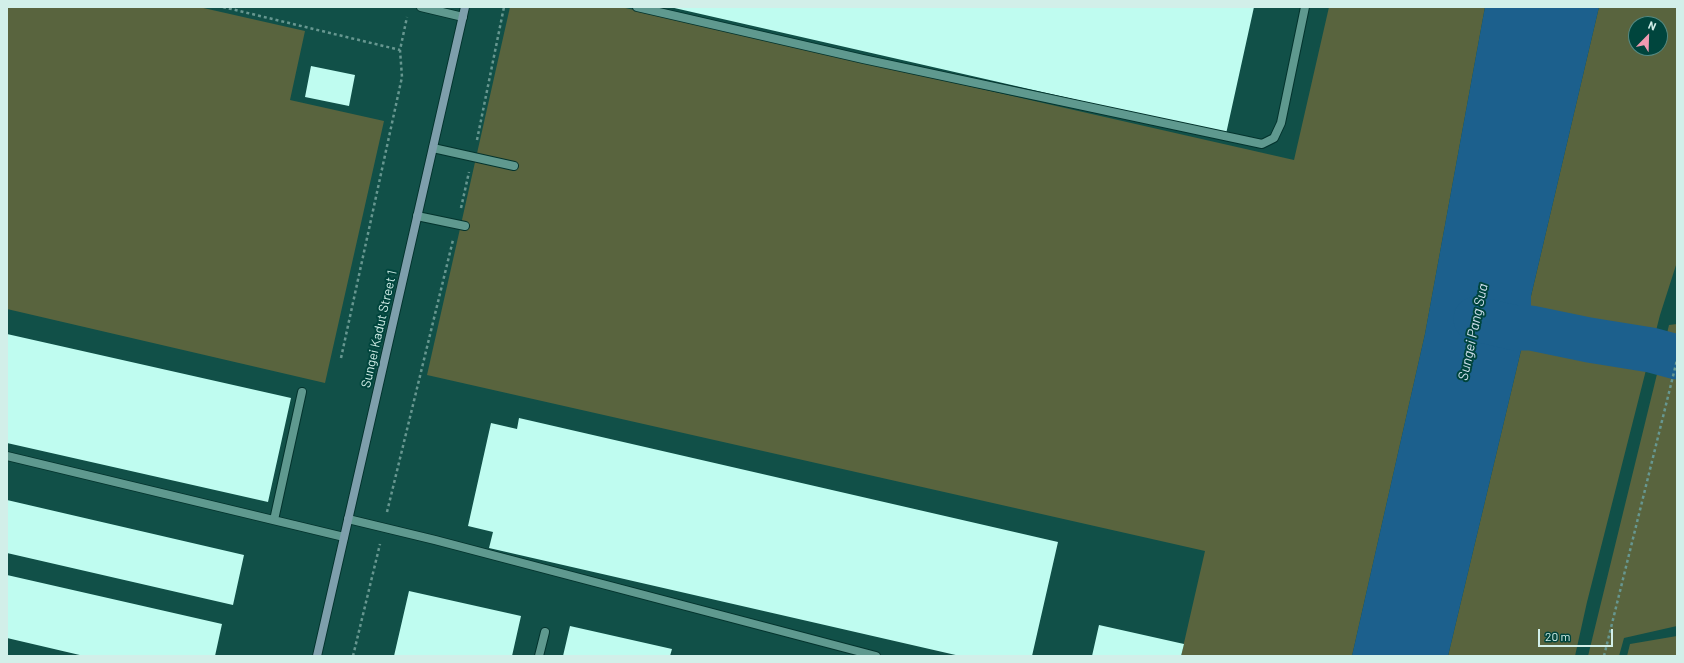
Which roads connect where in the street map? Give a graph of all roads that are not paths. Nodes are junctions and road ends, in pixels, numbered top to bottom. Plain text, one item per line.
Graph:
1 (421, 7) edge
2 (465, 7) edge
3 (637, 7) edge
4 (1305, 7) edge
5 (463, 17) junction
6 (433, 148) junction
7 (514, 166) dead end
8 (417, 216) junction
9 (461, 225) road end
10 (302, 392) dead end
11 (7, 456) edge
12 (348, 519) junction
13 (274, 520) junction
14 (344, 537) junction
15 (545, 632) dead end
16 (317, 656) edge
17 (539, 656) edge
18 (876, 656) edge

1 - 5 street
2 - 5 street, Sungei Kadut Street 1
3 - 4 street
5 - 6 street, Sungei Kadut Street 1
6 - 7 street
6 - 8 street, Sungei Kadut Street 1
8 - 9 street
8 - 12 street, Sungei Kadut Street 1
10 - 13 street
11 - 13 street
12 - 14 street, Sungei Kadut Street 1
12 - 18 street
13 - 14 street
14 - 16 street, Sungei Kadut Street 1
15 - 17 street

